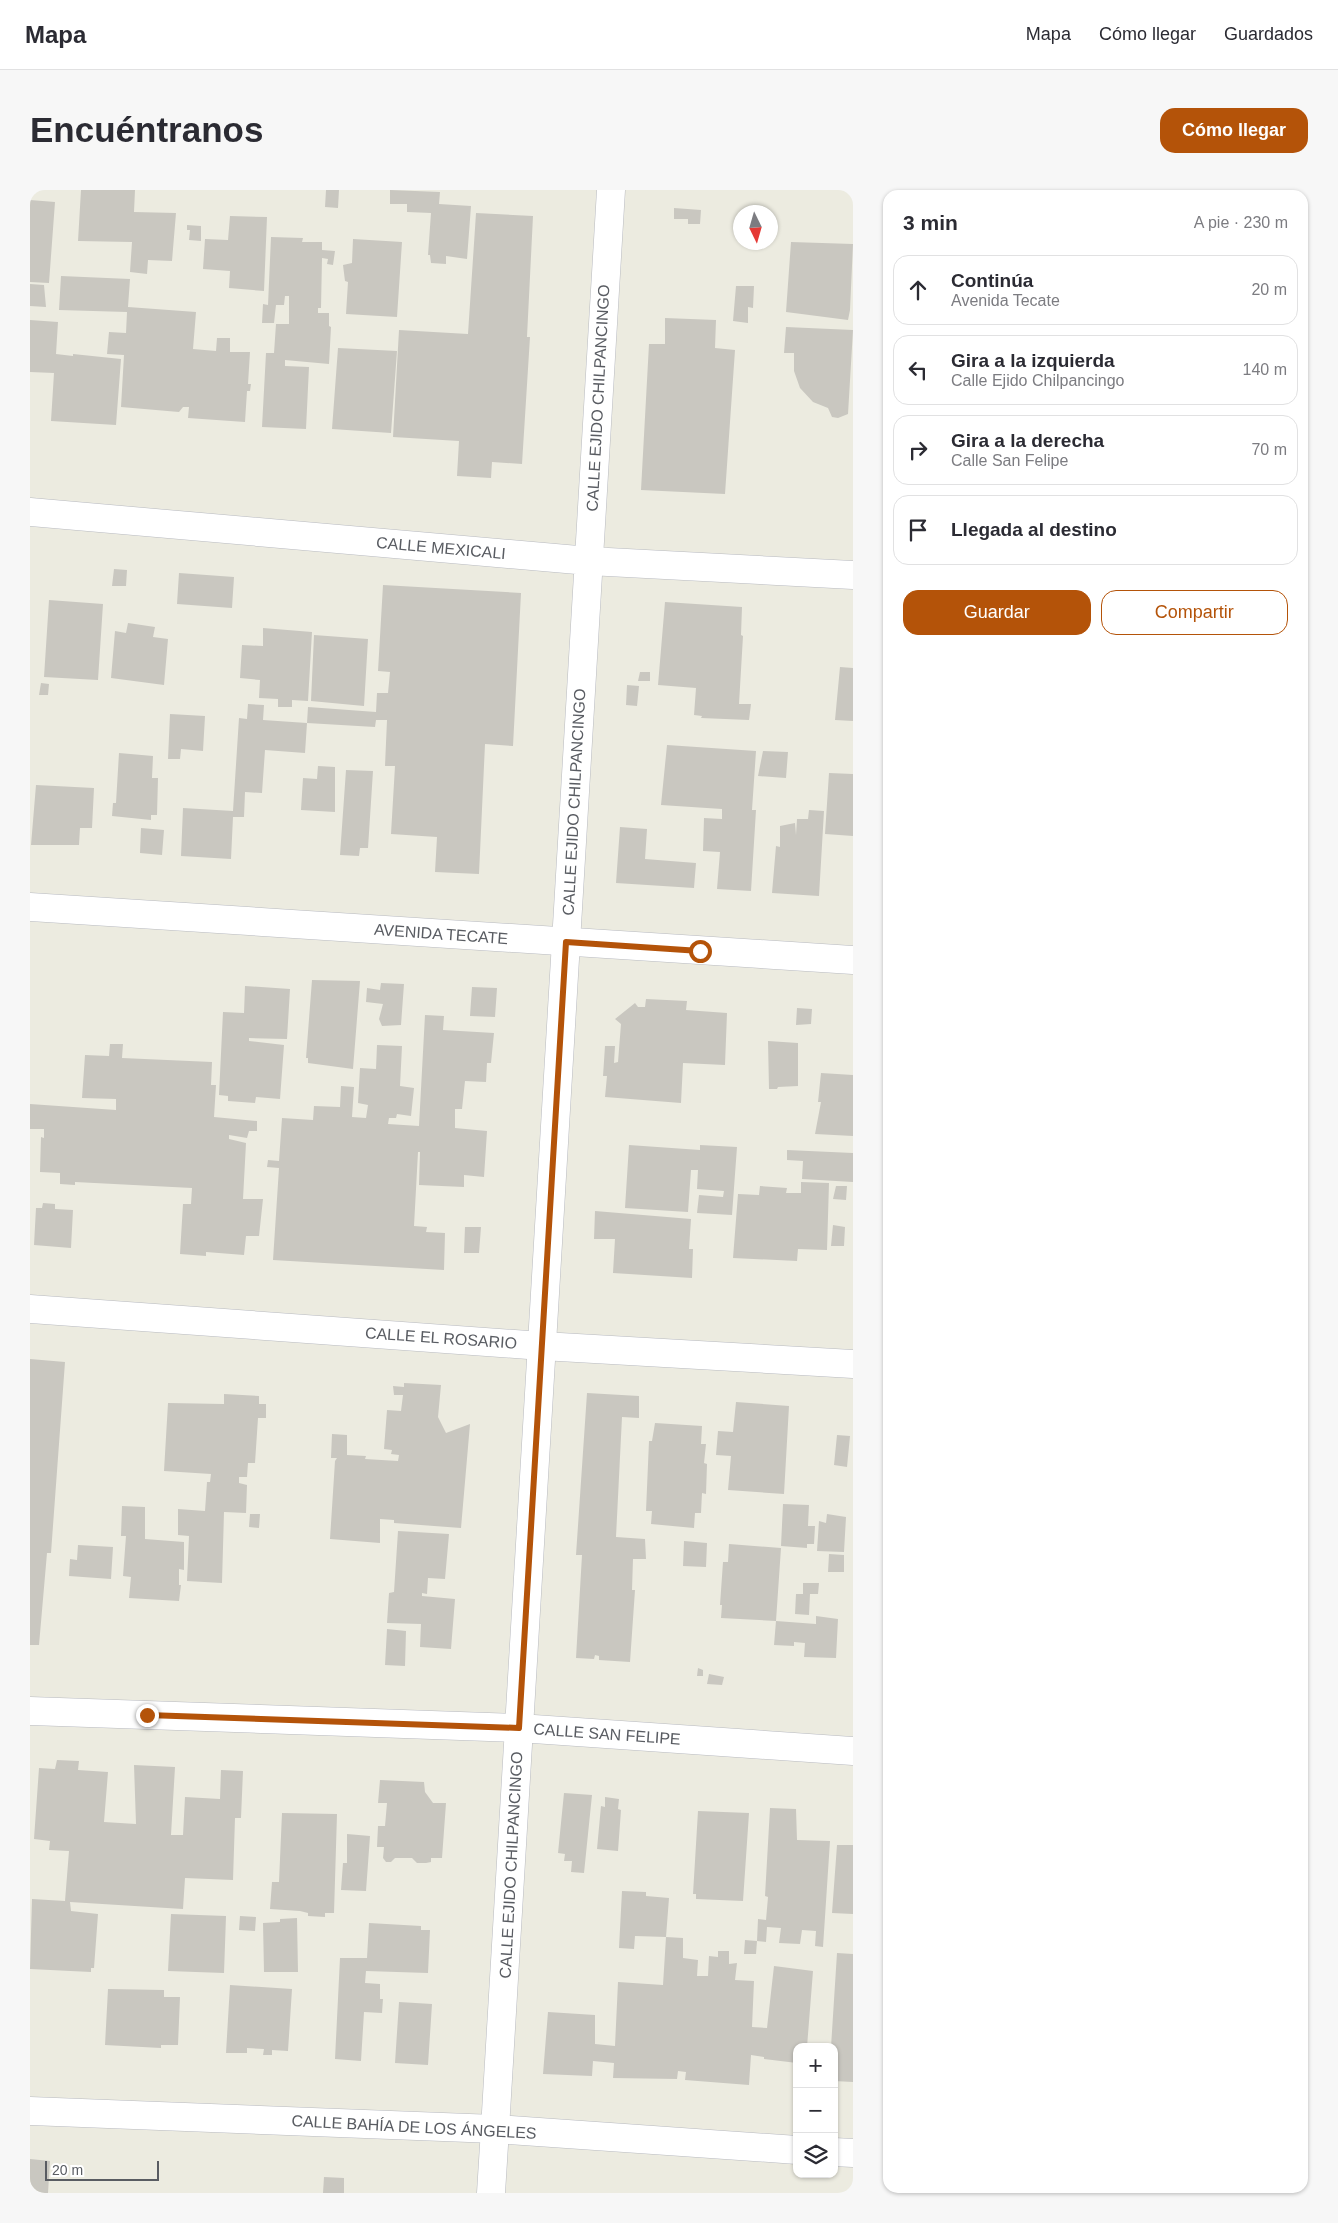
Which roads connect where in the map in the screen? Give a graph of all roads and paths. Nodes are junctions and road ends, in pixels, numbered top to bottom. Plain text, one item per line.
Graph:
1 (611, 190) edge
2 (30, 512) edge
3 (589, 561) junction
4 (853, 575) edge
5 (30, 907) edge
6 (566, 942) junction
7 (853, 960) edge
8 (30, 1309) edge
9 (542, 1346) junction
10 (853, 1364) edge
11 (30, 1710) edge
12 (519, 1728) junction
13 (853, 1751) edge
14 (30, 2111) edge
15 (495, 2129) junction
16 (793, 2150) edge
17 (838, 2152) edge
18 (853, 2154) edge
19 (491, 2193) edge

1 - 3 street, CALLE EJIDO CHILPANCINGO
2 - 3 street, CALLE MEXICALI
3 - 4 street, CALLE MEXICALI
3 - 6 street, CALLE EJIDO CHILPANCINGO
5 - 6 street, AVENIDA TECATE
6 - 7 street, AVENIDA TECATE
6 - 9 street, CALLE EJIDO CHILPANCINGO
8 - 9 street, CALLE EL ROSARIO
9 - 10 street, CALLE EL ROSARIO
9 - 12 street, CALLE EJIDO CHILPANCINGO
11 - 12 street, CALLE SAN FELIPE
12 - 13 street, CALLE SAN FELIPE
12 - 15 street, CALLE EJIDO CHILPANCINGO
14 - 15 street, CALLE BAHÍA DE LOS ÁNGELES
15 - 16 street, CALLE BAHÍA DE LOS ÁNGELES
15 - 19 street, CALLE EJIDO CHILPANCINGO
17 - 18 street

